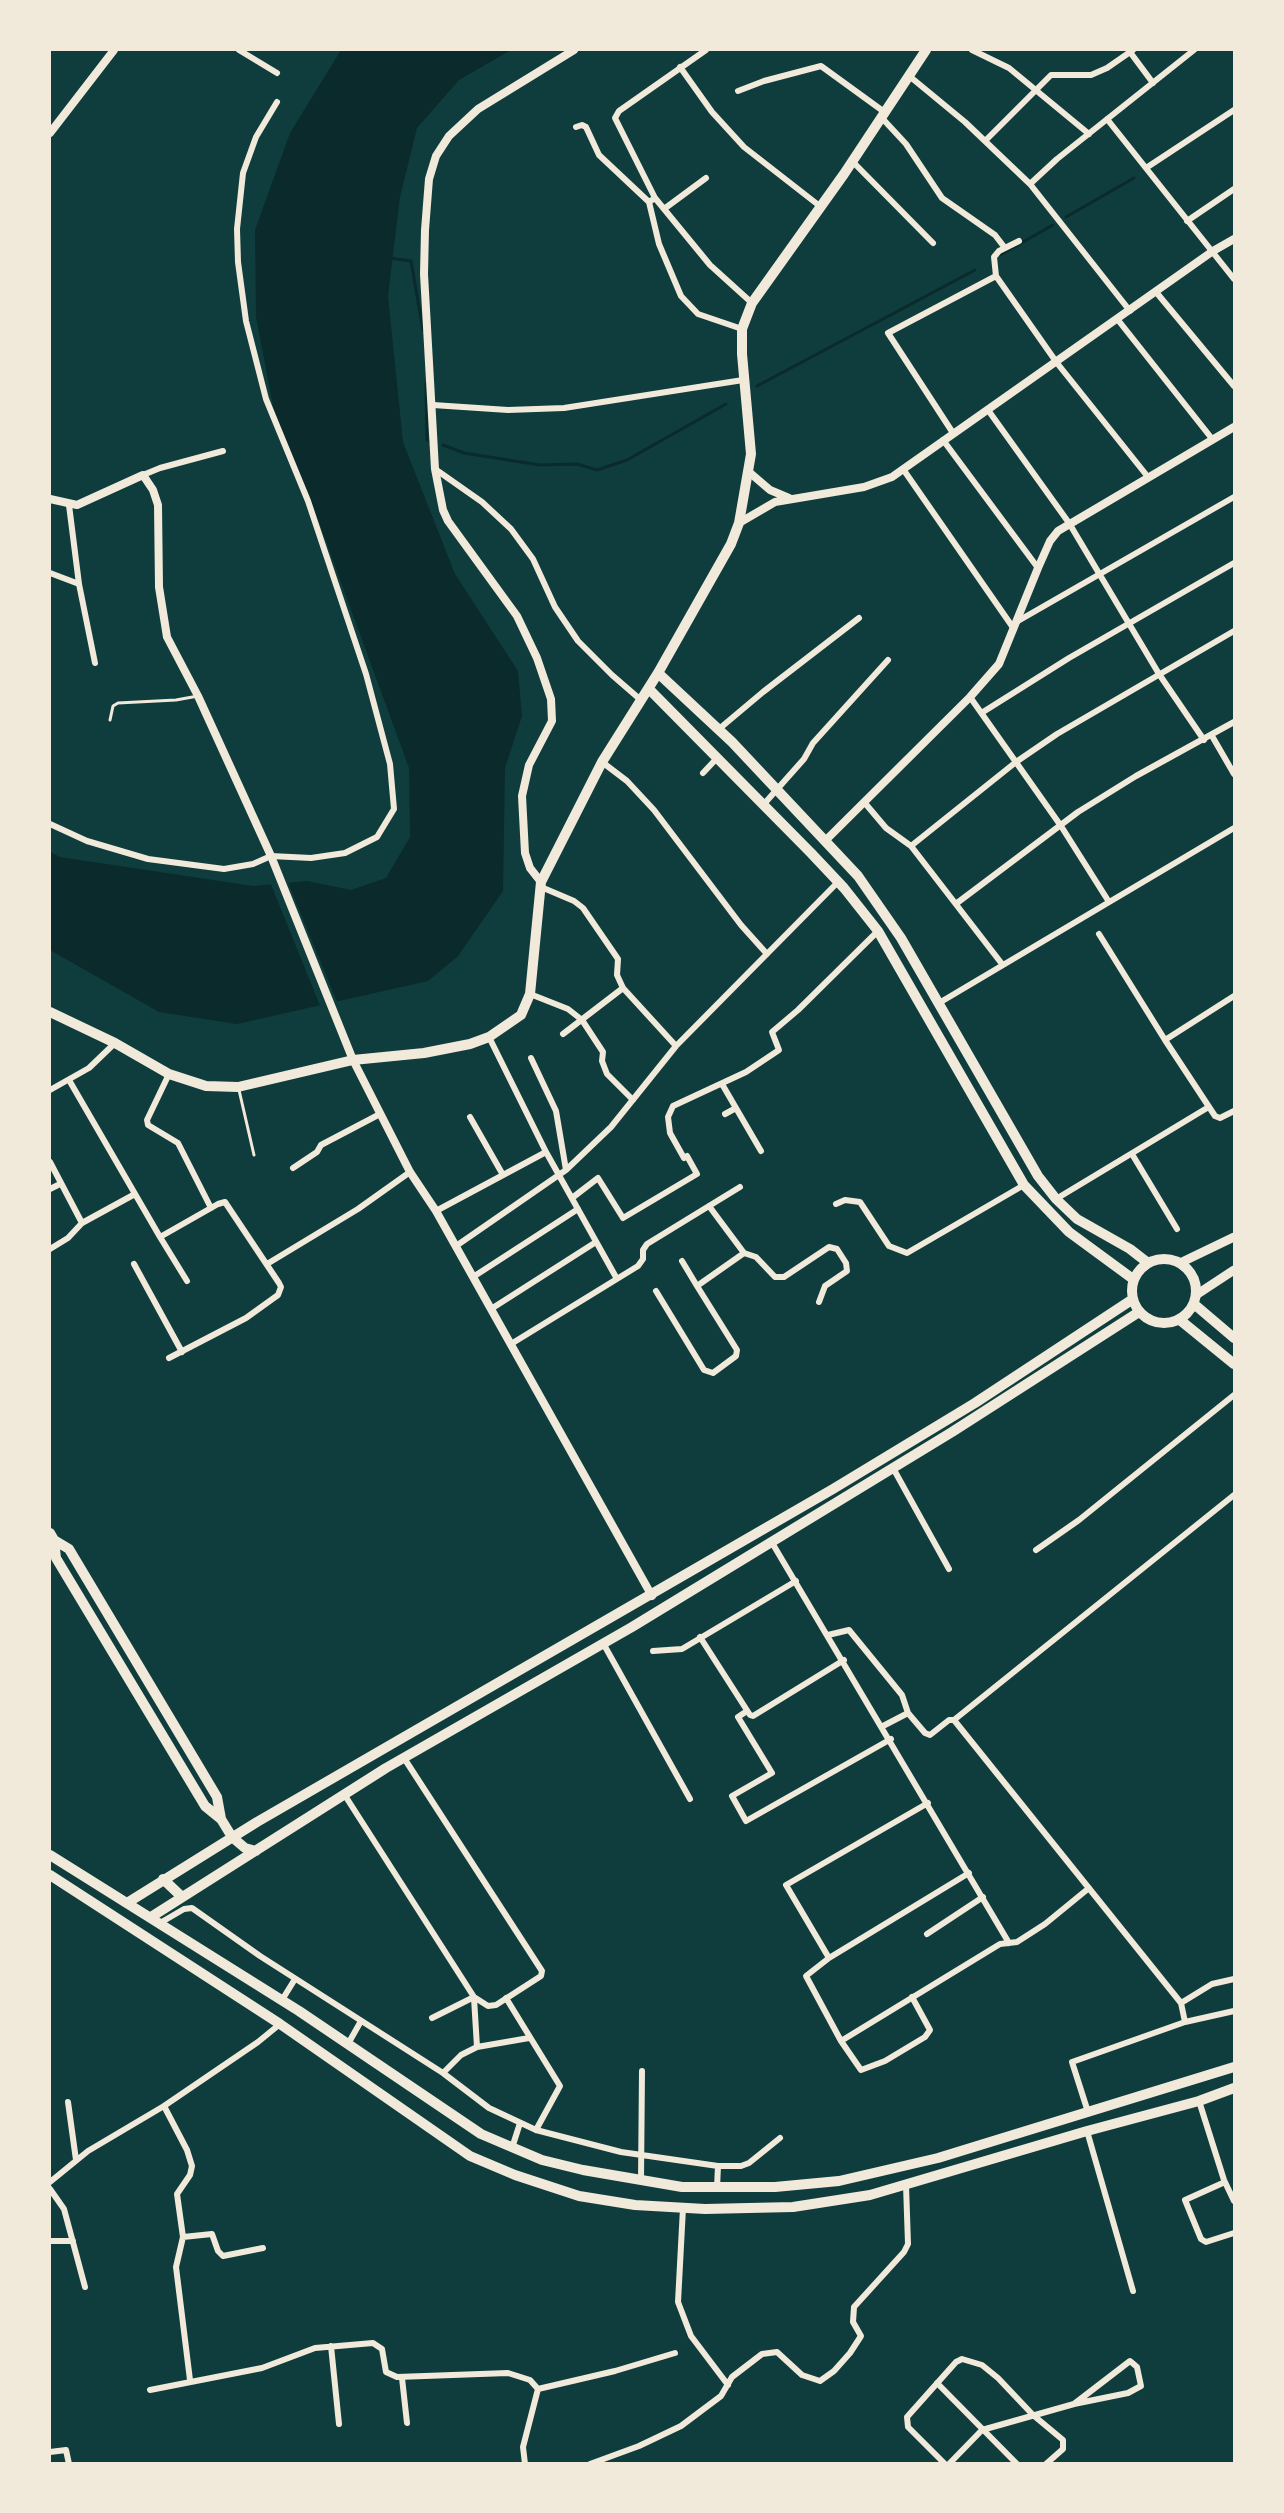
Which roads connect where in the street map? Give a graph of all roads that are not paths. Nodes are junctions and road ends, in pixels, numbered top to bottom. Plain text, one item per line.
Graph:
1 (114, 50) edge
2 (239, 50) edge
3 (574, 50) edge
4 (706, 50) edge
5 (926, 50) edge
6 (972, 50) edge
7 (1194, 50) edge
8 (1132, 51) edge
9 (680, 66) junction
10 (277, 73) dead end
11 (908, 75) junction
12 (1153, 83) junction
13 (1035, 90) junction
14 (738, 91) dead end
15 (277, 102) dead end
16 (1234, 110) edge
17 (882, 114) junction
18 (1107, 119) junction
19 (576, 127) dead end
20 (50, 134) edge
21 (1089, 134) junction
22 (985, 141) junction
23 (852, 161) junction
24 (1146, 168) junction
25 (706, 178) dead end
26 (1030, 184) junction
27 (1234, 189) edge
28 (655, 198) junction
29 (649, 202) junction
30 (821, 207) junction
31 (664, 209) junction
32 (1187, 221) junction
33 (1234, 239) edge
34 (1019, 241) dead end
35 (933, 243) dead end
36 (1005, 248) junction
37 (1213, 251) junction
38 (996, 276) junction
39 (1234, 279) edge
40 (1156, 292) junction
41 (752, 303) junction
42 (1130, 311) junction
43 (1118, 320) junction
44 (742, 329) junction
45 (1057, 363) junction
46 (743, 380) junction
47 (1234, 386) edge
48 (433, 405) junction
49 (988, 410) junction
50 (1234, 427) edge
51 (953, 433) junction
52 (944, 440) junction
53 (1213, 440) junction
54 (223, 451) dead end
55 (435, 469) junction
56 (903, 469) junction
57 (749, 472) junction
58 (143, 475) junction
59 (1148, 477) junction
60 (1234, 497) edge
61 (790, 498) junction
62 (50, 499) edge
63 (69, 505) junction
64 (739, 523) junction
65 (1069, 523) junction
66 (1234, 562) edge
67 (1038, 568) junction
68 (50, 573) edge
69 (1100, 575) junction
70 (79, 584) junction
71 (859, 618) dead end
72 (1018, 621) junction
73 (1130, 623) junction
74 (1014, 630) junction
75 (1234, 631) edge
76 (888, 660) dead end
77 (95, 663) dead end
78 (658, 674) junction
79 (1159, 674) junction
80 (649, 689) junction
81 (198, 696) junction
82 (970, 697) junction
83 (642, 701) junction
84 (982, 712) junction
85 (110, 720) dead end
86 (1234, 722) edge
87 (719, 729) junction
88 (1212, 736) junction
89 (1204, 740) junction
90 (718, 756) junction
91 (602, 762) junction
92 (1016, 762) junction
93 (703, 773) dead end
94 (1234, 774) edge
95 (776, 789) junction
96 (864, 802) junction
97 (764, 804) junction
98 (50, 824) edge
99 (1061, 826) junction
100 (1234, 828) edge
101 (825, 841) junction
102 (911, 846) junction
103 (271, 856) junction
104 (838, 882) junction
105 (541, 885) junction
106 (1109, 902) junction
107 (957, 903) junction
108 (878, 931) junction
109 (1100, 934) dead end
110 (767, 954) junction
111 (1002, 964) junction
112 (622, 988) junction
113 (530, 994) junction
114 (1234, 996) edge
115 (939, 1003) junction
116 (50, 1012) edge
117 (582, 1020) junction
118 (563, 1034) dead end
119 (489, 1037) junction
120 (1166, 1040) junction
121 (115, 1043) junction
122 (676, 1046) junction
123 (531, 1058) dead end
124 (353, 1060) junction
125 (169, 1074) junction
126 (69, 1080) junction
127 (722, 1084) junction
128 (238, 1087) junction
129 (50, 1090) edge
130 (633, 1100) junction
131 (994, 1101) junction
132 (736, 1108) junction
133 (1207, 1108) junction
134 (1234, 1111) edge
135 (981, 1112) junction
136 (380, 1114) junction
137 (725, 1114) dead end
138 (470, 1117) dead end
139 (761, 1151) dead end
140 (546, 1152) junction
141 (1132, 1154) junction
142 (254, 1155) dead end
143 (50, 1162) edge
144 (293, 1168) dead end
145 (566, 1170) junction
146 (410, 1172) junction
147 (503, 1175) junction
148 (559, 1175) junction
149 (60, 1184) junction
150 (1024, 1185) junction
151 (740, 1187) dead end
152 (50, 1189) edge
153 (135, 1194) junction
154 (572, 1198) junction
155 (1056, 1199) junction
156 (836, 1204) dead end
157 (709, 1206) junction
158 (211, 1208) junction
159 (578, 1209) junction
160 (436, 1211) junction
161 (82, 1223) junction
162 (1177, 1229) dead end
163 (160, 1237) junction
164 (1234, 1237) edge
165 (596, 1242) junction
166 (456, 1246) junction
167 (50, 1249) edge
168 (744, 1253) junction
169 (682, 1262) dead end
170 (1148, 1263) junction
171 (1180, 1263) junction
172 (134, 1264) dead end
173 (267, 1264) junction
174 (1234, 1270) edge
175 (473, 1277) junction
176 (617, 1279) junction
177 (1133, 1279) junction
178 (187, 1281) dead end
179 (697, 1286) junction
180 (656, 1291) dead end
181 (1133, 1299) junction
182 (1195, 1299) junction
183 (819, 1302) dead end
184 (491, 1309) junction
185 (1139, 1312) junction
186 (1180, 1320) junction
187 (1234, 1338) edge
188 (511, 1344) junction
189 (182, 1352) junction
190 (169, 1358) dead end
191 (1234, 1364) edge
192 (1234, 1395) edge
193 (893, 1468) junction
194 (1234, 1495) edge
195 (52, 1537) edge
196 (771, 1540) junction
197 (1036, 1550) dead end
198 (949, 1569) dead end
199 (796, 1581) junction
200 (652, 1596) junction
201 (828, 1635) junction
202 (700, 1636) junction
203 (603, 1643) junction
204 (653, 1651) dead end
205 (844, 1660) junction
206 (747, 1711) junction
207 (908, 1713) junction
208 (952, 1720) junction
209 (883, 1726) junction
210 (891, 1739) junction
211 (404, 1758) junction
212 (344, 1794) junction
213 (690, 1799) dead end
214 (928, 1803) junction
215 (221, 1820) junction
216 (232, 1837) junction
217 (256, 1851) junction
218 (50, 1855) edge
219 (969, 1873) junction
220 (50, 1875) edge
221 (163, 1879) junction
222 (1089, 1888) junction
223 (182, 1897) junction
224 (983, 1897) junction
225 (127, 1903) junction
226 (156, 1920) junction
227 (927, 1934) dead end
228 (1009, 1943) junction
229 (829, 1958) junction
230 (295, 1979) junction
231 (1234, 1979) edge
232 (474, 1997) junction
233 (912, 1997) junction
234 (506, 1998) junction
235 (282, 2000) junction
236 (1181, 2003) junction
237 (1234, 2012) edge
238 (432, 2018) dead end
239 (361, 2021) junction
240 (1185, 2022) junction
241 (280, 2024) junction
242 (529, 2038) junction
243 (841, 2041) junction
244 (348, 2044) junction
245 (477, 2047) junction
246 (1234, 2067) edge
247 (642, 2071) dead end
248 (443, 2073) junction
249 (1234, 2088) edge
250 (1199, 2101) junction
251 (68, 2102) dead end
252 (164, 2106) junction
253 (1088, 2112) junction
254 (520, 2123) junction
255 (536, 2130) junction
256 (1087, 2131) junction
257 (780, 2138) dead end
258 (511, 2149) junction
259 (640, 2155) junction
260 (76, 2160) junction
261 (718, 2166) junction
262 (641, 2180) junction
263 (1225, 2181) junction
264 (50, 2182) edge
265 (906, 2185) junction
266 (50, 2188) edge
267 (717, 2188) junction
268 (1234, 2201) edge
269 (683, 2208) junction
270 (1234, 2233) edge
271 (183, 2237) junction
272 (50, 2241) edge
273 (73, 2241) junction
274 (263, 2248) dead end
275 (85, 2287) dead end
276 (1133, 2291) dead end
277 (331, 2346) junction
278 (675, 2353) dead end
279 (402, 2378) junction
280 (190, 2380) junction
281 (937, 2383) junction
282 (728, 2385) junction
283 (538, 2389) junction
284 (150, 2390) dead end
285 (1074, 2404) junction
286 (1033, 2415) junction
287 (407, 2423) dead end
288 (339, 2424) dead end
289 (982, 2430) junction
290 (50, 2452) edge
291 (69, 2463) edge
292 (525, 2463) edge
293 (590, 2463) edge
294 (947, 2463) edge
295 (1017, 2463) edge
296 (1046, 2463) edge

1 - 20 street
2 - 10 street
3 - 48 street
4 - 9 street
5 - 11 main road
6 - 13 street
7 - 12 street
8 - 12 street
8 - 13 street
9 - 28 street
9 - 30 street
11 - 17 main road
11 - 22 street
12 - 18 street
13 - 21 street
13 - 22 street
14 - 17 street
15 - 103 street
16 - 24 street
17 - 23 main road
17 - 36 street
18 - 21 street
18 - 24 street
19 - 29 street
21 - 26 street
22 - 26 street
23 - 30 main road
23 - 35 street
24 - 32 street
25 - 31 street
26 - 42 street
27 - 32 street
28 - 29 street
28 - 31 street
29 - 44 street
30 - 41 main road
31 - 41 street
32 - 37 street
33 - 37 street
34 - 36 street
36 - 38 street
37 - 39 street
37 - 40 street
38 - 45 street
38 - 51 street
40 - 42 street
40 - 47 street
41 - 44 main road
42 - 43 street
43 - 45 street
43 - 53 street
44 - 46 main road
45 - 49 street
45 - 59 street
46 - 48 street
46 - 57 main road
48 - 55 street
49 - 51 street
49 - 65 street
50 - 53 street
51 - 52 street
52 - 56 street
52 - 67 street
53 - 59 street
54 - 58 street
55 - 83 street
55 - 105 street
56 - 61 street
56 - 74 street
57 - 61 street
57 - 64 main road
58 - 63 street
58 - 81 street
59 - 65 street
60 - 69 street
61 - 64 street
62 - 63 street
63 - 70 street
64 - 78 main road
65 - 67 street
65 - 69 street
66 - 73 street
67 - 72 street
68 - 70 street
69 - 72 street
69 - 73 street
70 - 77 street
71 - 87 street
72 - 74 street
73 - 79 street
73 - 84 street
74 - 82 street
75 - 79 street
76 - 95 street
78 - 80 main road
78 - 87 main road
79 - 89 street
79 - 92 street
80 - 83 main road
80 - 90 main road
81 - 85 lane
81 - 103 street
82 - 84 street
82 - 96 street
83 - 91 main road
84 - 92 street
86 - 88 street
87 - 95 main road
88 - 89 street
88 - 94 street
89 - 99 street
90 - 93 street
90 - 97 main road
91 - 105 main road
91 - 110 street
92 - 99 street
92 - 102 street
95 - 97 street
95 - 101 main road
96 - 101 street
96 - 102 street
97 - 104 main road
98 - 103 street
99 - 106 street
99 - 107 street
100 - 106 street
101 - 115 main road
102 - 107 street
103 - 124 street
104 - 108 main road
104 - 110 street
105 - 112 street
105 - 113 main road
106 - 111 street
107 - 111 street
108 - 127 street
108 - 135 main road
109 - 120 street
110 - 122 street
111 - 115 street
112 - 117 street
112 - 122 street
113 - 117 street
113 - 119 main road
114 - 120 street
115 - 131 main road
116 - 121 main road
117 - 118 street
117 - 130 street
119 - 124 main road
119 - 140 street
120 - 133 street
121 - 125 main road
121 - 126 street
122 - 130 street
123 - 145 street
124 - 128 main road
124 - 136 street
125 - 128 main road
125 - 158 street
126 - 129 street
126 - 153 street
127 - 132 street
127 - 154 street
128 - 142 lane
130 - 145 street
131 - 135 main road
131 - 155 main road
132 - 137 street
132 - 139 street
133 - 134 street
133 - 141 street
135 - 150 main road
136 - 144 street
136 - 146 street
138 - 147 street
140 - 147 street
140 - 148 street
141 - 155 street
141 - 162 street
143 - 149 street
145 - 148 street
146 - 160 street
146 - 173 street
147 - 160 street
148 - 154 street
148 - 166 street
149 - 152 street
149 - 161 street
150 - 156 street
150 - 177 main road
151 - 157 street
153 - 161 street
153 - 163 street
154 - 159 street
155 - 170 main road
157 - 168 street
157 - 176 street
158 - 163 street
158 - 173 street
159 - 165 street
159 - 175 street
160 - 166 street
161 - 167 street
163 - 178 street
164 - 171 main road
165 - 176 street
165 - 184 street
166 - 175 street
168 - 179 street
168 - 183 street
169 - 179 street
170 - 171 main road
170 - 177 main road
171 - 182 main road
172 - 189 street
173 - 189 street
174 - 182 main road
175 - 184 street
176 - 188 street
177 - 181 main road
179 - 180 street
181 - 185 main road
181 - 200 main road
182 - 186 main road
182 - 187 main road
184 - 188 street
185 - 186 main road
185 - 193 main road
186 - 191 main road
188 - 200 street
189 - 190 street
192 - 197 street
193 - 196 main road
193 - 198 street
194 - 208 street
195 - 215 main road
195 - 215 main road
196 - 199 street
196 - 203 main road
199 - 201 street
199 - 202 street
200 - 216 main road
201 - 205 street
201 - 207 street
202 - 204 street
202 - 206 street
203 - 211 main road
203 - 213 street
205 - 206 street
205 - 209 street
206 - 210 street
207 - 208 street
207 - 209 street
208 - 222 street
209 - 210 street
210 - 214 street
211 - 212 main road
211 - 234 street
212 - 217 main road
212 - 232 street
214 - 219 street
214 - 229 street
215 - 216 main road
216 - 217 main road
216 - 221 main road
217 - 223 main road
218 - 225 main road
219 - 224 street
219 - 229 street
220 - 241 main road
221 - 223 main road
221 - 225 main road
222 - 228 street
222 - 236 street
223 - 226 main road
224 - 227 street
224 - 228 street
225 - 226 main road
226 - 230 street
226 - 235 main road
228 - 233 street
229 - 243 street
230 - 235 street
230 - 239 street
231 - 236 street
232 - 234 street
232 - 238 street
232 - 245 street
233 - 243 street
233 - 243 street
234 - 242 street
235 - 244 main road
236 - 240 street
237 - 240 street
239 - 244 street
239 - 248 street
240 - 253 street
241 - 252 street
241 - 269 main road
242 - 245 street
242 - 255 street
244 - 258 main road
245 - 248 street
246 - 253 main road
247 - 259 street
248 - 254 street
249 - 250 main road
250 - 256 main road
250 - 263 street
251 - 260 street
252 - 260 street
252 - 271 street
253 - 267 main road
254 - 255 street
254 - 258 street
255 - 259 street
256 - 265 main road
256 - 276 street
257 - 261 street
258 - 262 main road
259 - 261 street
259 - 262 street
260 - 264 street
261 - 267 street
262 - 267 main road
263 - 268 street
263 - 270 street
265 - 269 main road
265 - 282 street
266 - 273 street
269 - 282 street
271 - 274 street
271 - 280 street
272 - 273 street
273 - 275 street
277 - 279 street
277 - 280 street
277 - 288 street
278 - 283 street
279 - 283 street
279 - 287 street
280 - 284 street
281 - 286 street
281 - 289 street
281 - 294 street
282 - 293 street
283 - 292 street
285 - 285 street
285 - 286 street
286 - 289 street
286 - 296 street
289 - 294 street
289 - 295 street
290 - 291 street

